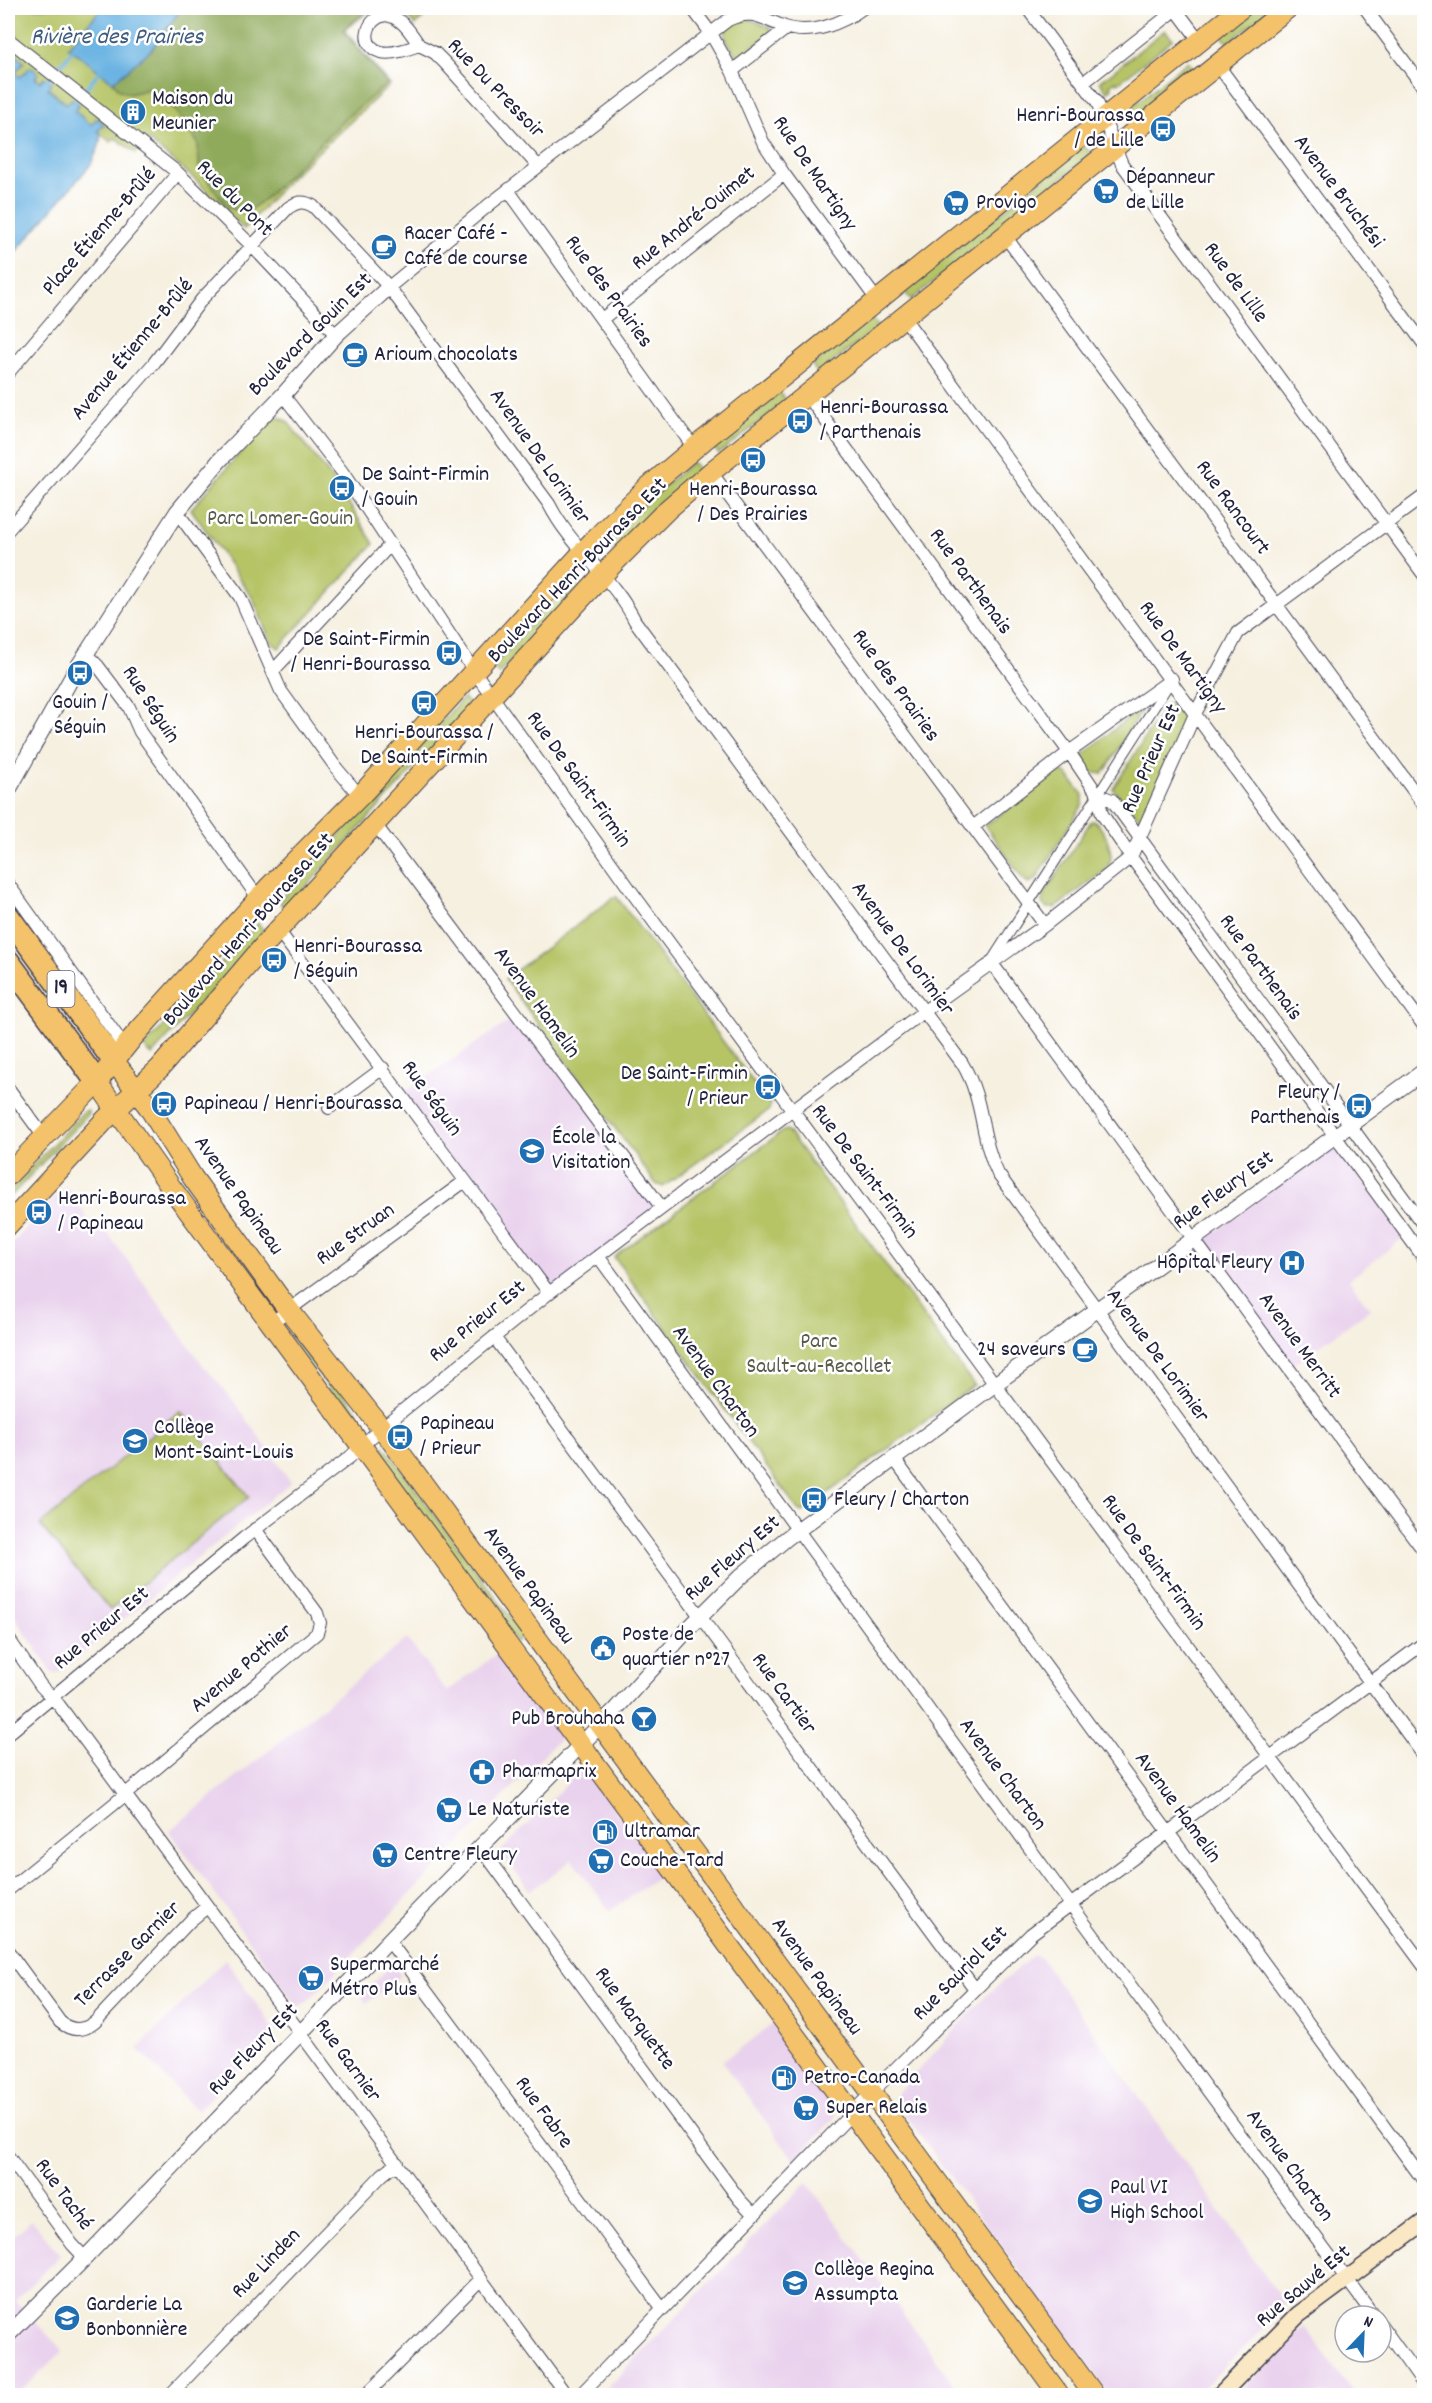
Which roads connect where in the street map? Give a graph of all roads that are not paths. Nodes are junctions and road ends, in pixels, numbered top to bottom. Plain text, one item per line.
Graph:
1 (692, 8) edge
2 (864, 8) edge
3 (1027, 8) edge
4 (1176, 8) edge
5 (1241, 8) edge
6 (1288, 8) edge
7 (1365, 8) edge
8 (787, 28) junction
9 (710, 32) junction
10 (8, 39) edge
11 (1199, 40) junction
12 (419, 45) dead end
13 (1217, 64) junction
14 (732, 71) junction
15 (1083, 83) junction
16 (1425, 88) edge
17 (1103, 118) junction
18 (1115, 147) junction
19 (538, 166) junction
20 (178, 173) junction
21 (784, 174) junction
22 (508, 189) junction
23 (296, 202) joint
24 (1005, 236) junction
25 (252, 246) junction
26 (389, 287) junction
27 (877, 300) junction
28 (904, 318) junction
29 (602, 320) junction
30 (336, 335) junction
31 (1425, 344) edge
32 (8, 373) edge
33 (283, 395) junction
34 (807, 395) junction
35 (694, 448) junction
36 (711, 472) junction
37 (1425, 496) edge
38 (177, 512) junction
39 (1386, 524) junction
40 (8, 531) edge
41 (390, 545) junction
42 (582, 553) junction
43 (603, 575) junction
44 (1425, 575) edge
45 (1276, 604) junction
46 (86, 654) junction
47 (273, 671) junction
48 (474, 671) junction
49 (1172, 679) junction
50 (492, 696) junction
51 (1196, 712) junction
52 (1069, 752) junction
53 (8, 791) edge
54 (1098, 795) junction
55 (360, 796) junction
56 (1425, 805) edge
57 (375, 824) junction
58 (972, 826) junction
59 (1139, 839) junction
60 (1131, 857) junction
61 (8, 884) edge
62 (259, 898) junction
63 (1029, 902) junction
64 (8, 916) edge
65 (1045, 925) junction
66 (278, 930) junction
67 (8, 960) edge
68 (991, 962) junction
69 (923, 1012) junction
70 (1425, 1026) edge
71 (114, 1061) junction
72 (383, 1068) junction
73 (1425, 1071) edge
74 (97, 1082) junction
75 (8, 1088) edge
76 (137, 1092) junction
77 (328, 1107) dead end
78 (116, 1110) junction
79 (792, 1110) junction
80 (1350, 1126) junction
81 (44, 1137) junction
82 (1335, 1137) junction
83 (1384, 1171) junction
84 (8, 1175) edge
85 (465, 1181) junction
86 (1368, 1181) junction
87 (662, 1208) junction
88 (1422, 1223) edge
89 (8, 1225) edge
90 (1405, 1232) junction
91 (1195, 1239) junction
92 (598, 1256) junction
93 (1425, 1258) edge
94 (549, 1293) junction
95 (289, 1310) junction
96 (1098, 1311) junction
97 (272, 1323) junction
98 (494, 1337) junction
99 (995, 1384) junction
100 (381, 1428) junction
101 (362, 1446) junction
102 (895, 1460) junction
103 (255, 1529) junction
104 (797, 1531) junction
105 (1425, 1551) edge
106 (700, 1617) junction
107 (8, 1638) edge
108 (1425, 1643) edge
109 (1371, 1683) junction
110 (52, 1697) junction
111 (600, 1725) junction
112 (8, 1734) edge
113 (581, 1743) junction
114 (1425, 1756) edge
115 (1271, 1757) junction
116 (125, 1794) junction
117 (1168, 1831) junction
118 (481, 1848) junction
119 (8, 1890) edge
120 (1071, 1904) junction
121 (207, 1907) junction
122 (389, 1941) junction
123 (8, 1951) edge
124 (1425, 1966) edge
125 (975, 1989) junction
126 (301, 2034) junction
127 (872, 2094) junction
128 (853, 2113) junction
129 (8, 2156) edge
130 (397, 2163) junction
131 (1425, 2181) edge
132 (753, 2214) junction
133 (1425, 2222) edge
134 (86, 2258) junction
135 (481, 2279) junction
136 (1347, 2279) junction
137 (1365, 2304) edge
138 (663, 2310) junction
139 (8, 2335) edge
140 (1393, 2341) edge
141 (1425, 2385) edge
142 (169, 2396) edge
143 (365, 2396) edge
144 (567, 2396) edge
145 (579, 2396) edge
146 (1060, 2396) edge
147 (1095, 2396) edge
148 (1219, 2396) edge

1 - 9 street, Rue De Martigny
2 - 8 street, Boulevard Gouin Est
3 - 15 street, Rue de Lille
4 - 11 street
4 - 15 street
5 - 11 main road, Boulevard Henri-Bourassa Est
6 - 13 main road, Boulevard Henri-Bourassa Est
7 - 16 street
8 - 9 street, Boulevard Gouin Est
8 - 14 street
9 - 14 street, Rue De Martigny
9 - 19 street, Boulevard Gouin Est
10 - 20 street, Rue du Pont
11 - 17 main road, Boulevard Henri-Bourassa Est
12 - 19 street, Rue Du Pressoir
13 - 18 main road, Boulevard Henri-Bourassa Est
13 - 31 street, Avenue Bruchési
14 - 21 street, Rue De Martigny
15 - 17 street, Rue de Lille
17 - 18 street, Rue de Lille
17 - 27 main road, Boulevard Henri-Bourassa Est
18 - 24 main road, Boulevard Henri-Bourassa Est
18 - 39 street, Rue de Lille
19 - 22 street, Boulevard Gouin Est
20 - 25 street, Rue du Pont
20 - 32 street, Place Étienne-Brûlé
21 - 27 street, Rue De Martigny
21 - 29 street, Rue André-Ouimet
22 - 26 street, Boulevard Gouin Est
22 - 29 street, Rue des Prairies
23 - 25 street, Avenue Étienne-Brûlé
23 - 26 street, Avenue De Lorimier
24 - 28 main road, Boulevard Henri-Bourassa Est
24 - 45 street, Rue Rancourt
25 - 30 street, Rue du Pont
25 - 40 street, Avenue Étienne-Brûlé
26 - 30 street, Boulevard Gouin Est
26 - 42 street, Avenue De Lorimier
27 - 35 main road, Boulevard Henri-Bourassa Est
28 - 34 main road, Boulevard Henri-Bourassa Est
28 - 49 street, Rue De Martigny
29 - 35 street, Rue des Prairies
30 - 33 street, Boulevard Gouin Est
33 - 38 street, Boulevard Gouin Est
33 - 41 street, Rue De Saint-Firmin
34 - 36 main road, Boulevard Henri-Bourassa Est
34 - 52 street, Rue Parthenais
35 - 42 main road, Boulevard Henri-Bourassa Est
36 - 43 main road, Boulevard Henri-Bourassa Est
36 - 58 street, Rue des Prairies
37 - 39 street, Rue Prieur Est
38 - 46 street, Boulevard Gouin Est
38 - 47 street
39 - 44 street, Rue de Lille
39 - 45 street, Rue Prieur Est
41 - 47 street
41 - 48 street, Rue De Saint-Firmin
42 - 43 street, Avenue De Lorimier
42 - 48 main road, Boulevard Henri-Bourassa Est
43 - 50 main road, Boulevard Henri-Bourassa Est
43 - 69 street, Avenue De Lorimier
45 - 51 street, Rue Prieur Est
45 - 56 street, Rue Rancourt
46 - 53 street, Boulevard Gouin Est
46 - 62 street, Rue Séguin
47 - 55 street
48 - 50 street, Rue De Saint-Firmin
48 - 55 main road, Boulevard Henri-Bourassa Est
49 - 51 street, Rue De Martigny
49 - 52 street, Rue Prieur Est
49 - 54 street, Rue Prieur Est
50 - 57 main road, Boulevard Henri-Bourassa Est
50 - 79 street, Rue De Saint-Firmin
51 - 59 street, Rue Prieur Est
51 - 70 street, Rue De Martigny
52 - 54 street, Rue Parthenais
52 - 58 street, Rue Prieur Est
54 - 59 street, Rue Parthenais
54 - 60 street, Rue Parthenais
54 - 63 street, Rue Prieur Est
55 - 62 main road, Boulevard Henri-Bourassa Est
57 - 66 main road, Boulevard Henri-Bourassa Est
57 - 87 street, Avenue Hamelin
58 - 63 street, Rue des Prairies
59 - 60 street, Rue Prieur Est
59 - 80 street, Rue Parthenais
60 - 65 street, Rue Prieur Est
60 - 82 street, Rue Parthenais
61 - 71 street
62 - 71 main road, Boulevard Henri-Bourassa Est
63 - 65 street, Rue des Prairies
63 - 68 street, Rue Prieur Est
64 - 71 highway, 19
65 - 68 street, Rue Prieur Est
66 - 72 street, Rue Séguin
66 - 76 main road, Boulevard Henri-Bourassa Est
67 - 74 highway, 19
68 - 69 street, Rue Prieur Est
68 - 91 street, Avenue Merritt
69 - 79 street, Rue Prieur Est
69 - 96 street, Avenue De Lorimier
71 - 74 main road, Boulevard Henri-Bourassa Est
71 - 76 main road, Avenue Papineau
72 - 77 street
72 - 85 street, Rue Séguin
73 - 80 street, Rue Fleury Est
74 - 78 main road
74 - 81 main road, Boulevard Henri-Bourassa Est
75 - 81 street
76 - 78 main road, Boulevard Henri-Bourassa Est
76 - 95 main road, Avenue Papineau
78 - 89 main road, Boulevard Henri-Bourassa Est
78 - 97 main road
79 - 87 street, Rue Prieur Est
79 - 99 street, Rue De Saint-Firmin
80 - 82 street, Rue Fleury Est
80 - 83 street, Rue Parthenais
81 - 84 main road, Boulevard Henri-Bourassa Est
82 - 86 street, Rue Parthenais
82 - 91 street, Rue Fleury Est
83 - 86 street
83 - 88 street, Rue Parthenais
85 - 94 street, Rue Séguin
85 - 95 street, Rue Struan
86 - 90 street, Rue Parthenais
87 - 92 street, Rue Prieur Est
88 - 90 street, Rue Parthenais
90 - 93 street, Rue Parthenais
91 - 96 street, Rue Fleury Est
91 - 105 street, Avenue Merritt
92 - 94 street, Rue Prieur Est
92 - 104 street, Avenue Charton
94 - 98 street, Rue Prieur Est
95 - 97 street, Rue Struan
95 - 100 main road, Avenue Papineau
96 - 99 street, Rue Fleury Est
96 - 109 street, Avenue De Lorimier
97 - 101 main road
98 - 100 street, Rue Prieur Est
98 - 106 street, Rue Cartier
99 - 102 street, Rue Fleury Est
99 - 115 street, Rue De Saint-Firmin
100 - 101 street, Rue Prieur Est
100 - 111 main road, Avenue Papineau
101 - 103 street, Rue Prieur Est
101 - 113 main road
102 - 104 street, Rue Fleury Est
102 - 117 street, Avenue Hamelin
103 - 110 street, Rue Prieur Est
103 - 116 street, Avenue Pothier
104 - 106 street, Rue Fleury Est
104 - 120 street, Avenue Charton
106 - 111 street, Rue Fleury Est
106 - 125 street, Rue Cartier
107 - 110 street, Rue Garnier
108 - 109 street, Rue Sauriol Est
109 - 114 street, Avenue De Lorimier
109 - 115 street, Rue Sauriol Est
110 - 112 street, Rue Prieur Est
110 - 116 street, Rue Garnier
111 - 113 street, Rue Fleury Est
111 - 127 main road, Avenue Papineau
113 - 118 street, Rue Fleury Est
113 - 128 main road
115 - 117 street, Rue Sauriol Est
115 - 124 street, Rue De Saint-Firmin
116 - 119 street
116 - 121 street, Rue Garnier
117 - 120 street, Rue Sauriol Est
117 - 131 street, Avenue Hamelin
118 - 122 street, Rue Fleury Est
118 - 132 street, Rue Marquette
120 - 125 street, Rue Sauriol Est
120 - 136 street, Avenue Charton
121 - 123 street, Terrasse Garnier
121 - 126 street, Rue Garnier
122 - 126 street, Rue Fleury Est
122 - 138 street, Rue Fabre
125 - 127 street, Rue Sauriol Est
126 - 130 street, Rue Garnier
126 - 134 street, Rue Fleury Est
127 - 128 street, Rue Sauriol Est
127 - 147 main road, Avenue Papineau
128 - 132 street, Rue Sauriol Est
128 - 146 main road
129 - 134 street, Rue Taché
130 - 135 street, Rue Garnier
130 - 142 street, Rue Linden
132 - 138 street, Rue Sauriol Est
133 - 136 main road, Rue Sauvé Est
134 - 139 street, Rue Fleury Est
135 - 143 street
135 - 144 street, Rue Garnier
136 - 137 street, Avenue Charton
136 - 148 main road, Rue Sauvé Est
138 - 145 street, Rue Sauriol Est
140 - 141 street

